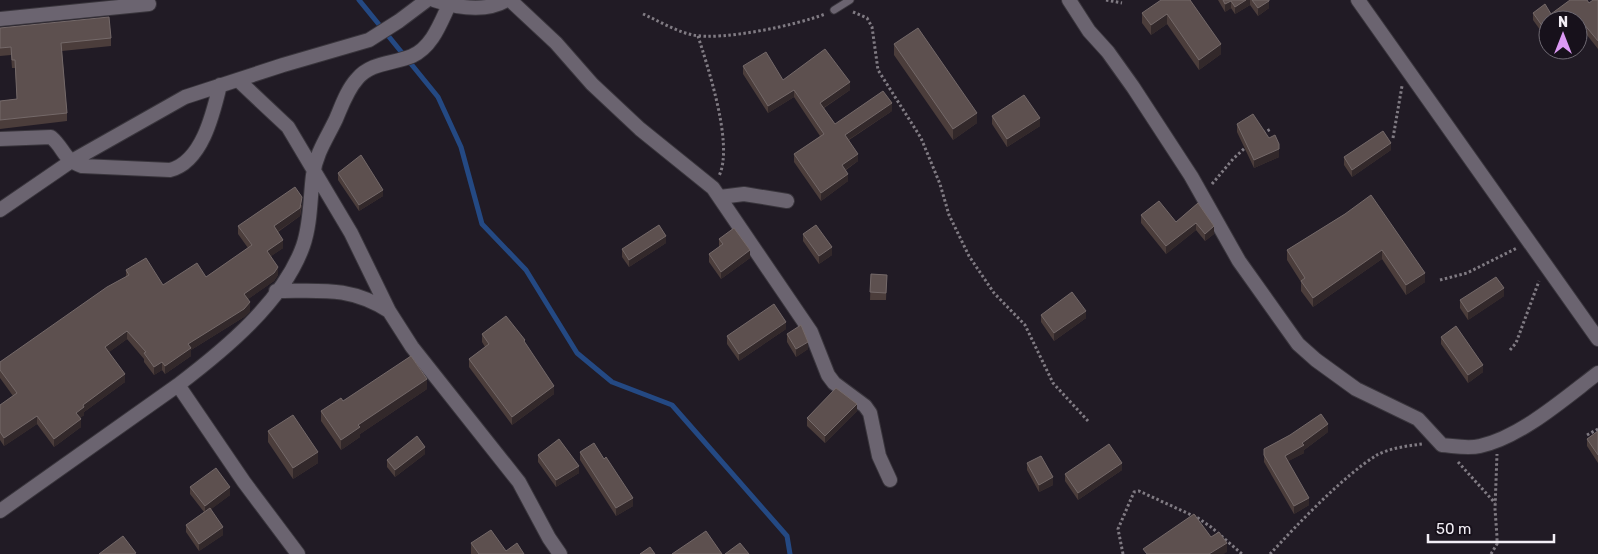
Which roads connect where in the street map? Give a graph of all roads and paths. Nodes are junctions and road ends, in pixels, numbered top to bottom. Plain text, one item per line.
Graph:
1 (427, 0) edge
2 (434, 0) edge
3 (509, 0) edge
4 (850, 0) edge
5 (1070, 0) edge
6 (1106, 0) edge
7 (1358, 0) edge
8 (1122, 3) dead end
9 (149, 4) dead end
10 (449, 5) junction
11 (834, 10) joint
12 (844, 11) dead end
13 (643, 14) dead end
14 (0, 19) edge
15 (698, 36) junction
16 (1407, 66) junction
17 (238, 80) junction
18 (220, 85) junction
19 (1271, 129) dead end
20 (1258, 137) edge
21 (1393, 138) dead end
22 (0, 139) edge
23 (1250, 143) edge
24 (70, 162) junction
25 (313, 173) junction
26 (716, 192) junction
27 (1201, 193) junction
28 (787, 201) dead end
29 (0, 210) edge
30 (1529, 242) junction
31 (1547, 267) junction
32 (1440, 280) dead end
33 (276, 291) junction
34 (389, 311) junction
35 (1598, 339) edge
36 (1510, 350) dead end
37 (1598, 373) edge
38 (178, 385) junction
39 (1088, 421) dead end
40 (1598, 429) edge
41 (1587, 435) dead end
42 (1495, 441) junction
43 (1442, 445) junction
44 (890, 480) dead end
45 (1495, 503) junction
46 (0, 511) edge
47 (549, 538) junction
48 (298, 554) edge
49 (550, 554) edge
50 (560, 554) edge
51 (1123, 554) edge
52 (1242, 554) edge
53 (1270, 554) edge
54 (1491, 554) edge

1 - 17 street
2 - 10 street
3 - 10 street
3 - 26 street
4 - 11 lane
5 - 27 street
6 - 8 path
7 - 16 street
9 - 14 street
10 - 25 street
11 - 15 path
12 - 39 path
13 - 15 path
15 - 26 path
16 - 21 path
16 - 30 street
17 - 18 street
17 - 25 street
18 - 24 street
18 - 24 street
19 - 20 path
22 - 24 street
23 - 27 path
24 - 29 street
25 - 33 street
25 - 34 street
26 - 28 street
26 - 44 street
27 - 43 street
30 - 31 street
30 - 32 path
31 - 35 street
31 - 36 path
33 - 34 street
33 - 38 street
34 - 47 street
37 - 42 street
38 - 46 street
38 - 48 street
40 - 41 path
42 - 43 street
42 - 45 path
43 - 45 path
43 - 53 path
45 - 54 path
47 - 49 street
47 - 50 street
51 - 52 path

